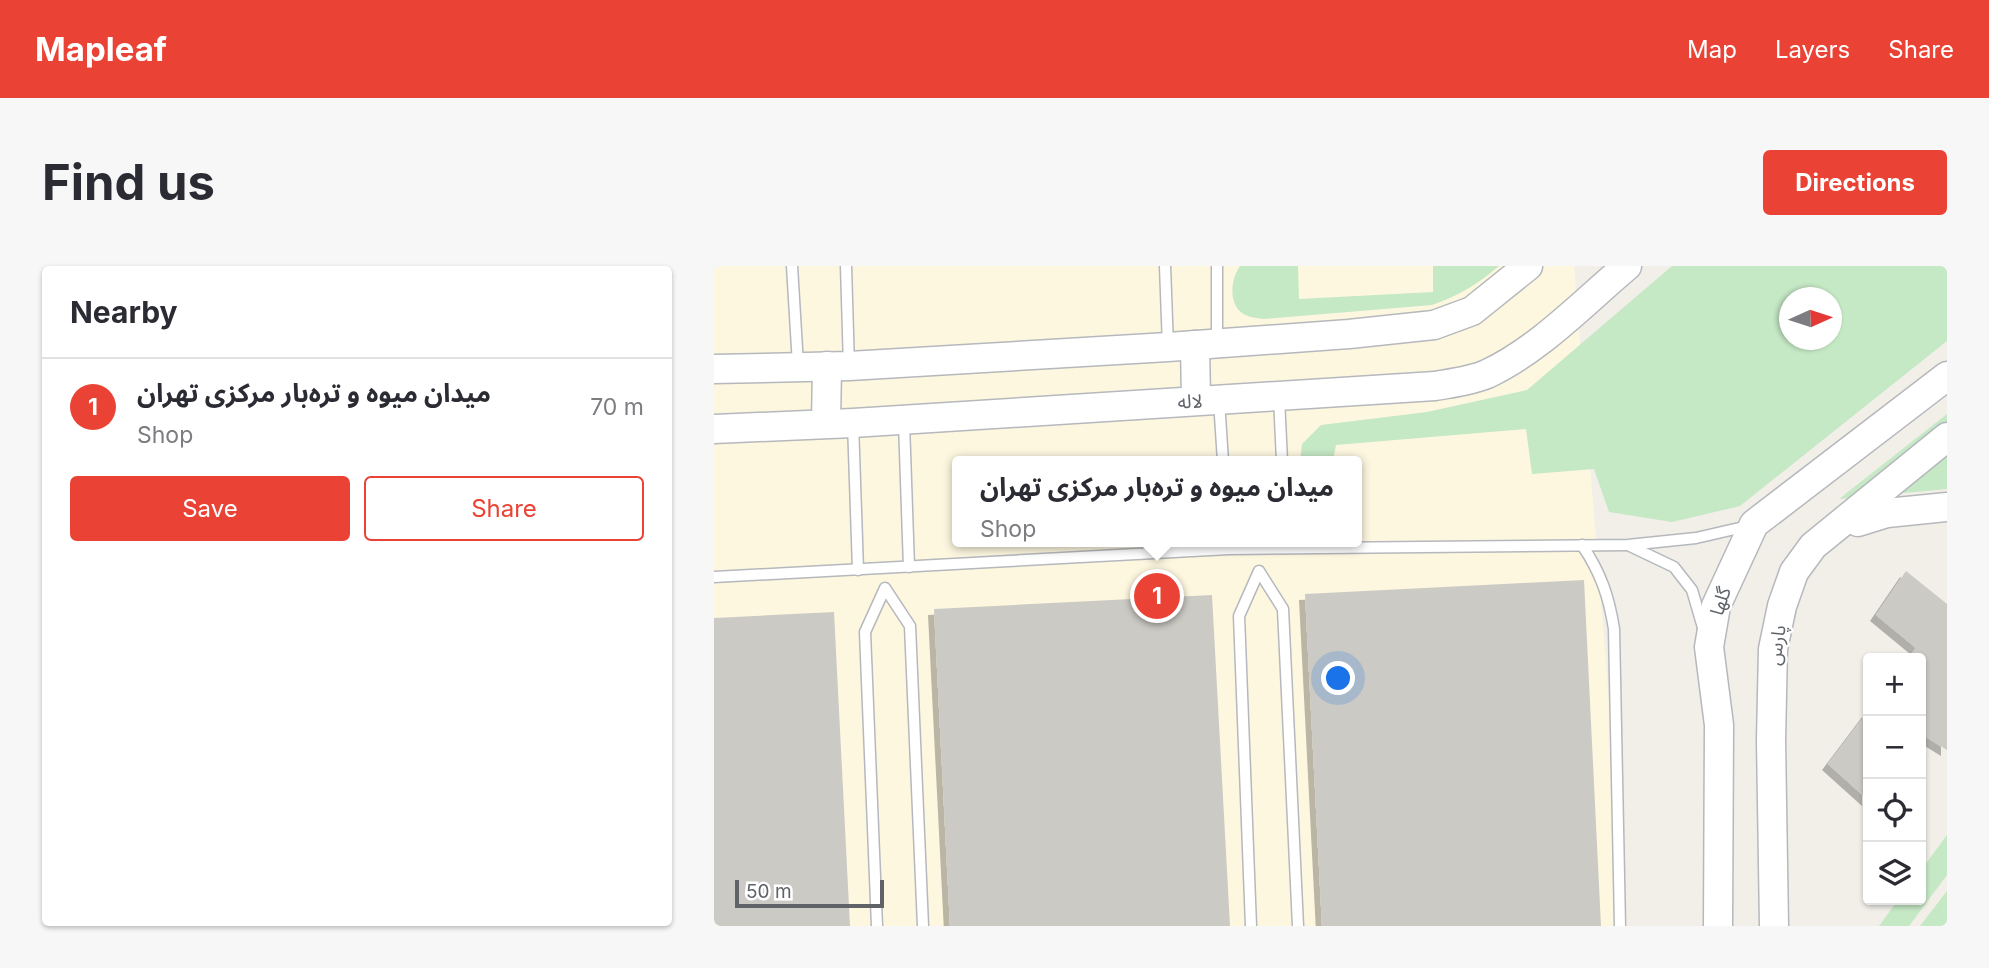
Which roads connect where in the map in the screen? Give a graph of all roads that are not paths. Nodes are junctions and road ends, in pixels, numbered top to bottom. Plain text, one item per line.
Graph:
1 (792, 266) edge
2 (846, 266) edge
3 (1164, 266) edge
4 (1217, 266) edge
5 (1528, 266) edge
6 (1627, 266) edge
7 (1193, 345) junction
8 (838, 366) junction
9 (798, 367) junction
10 (714, 369) edge
11 (1947, 376) edge
12 (1279, 398) junction
13 (1208, 400) junction
14 (903, 420) junction
15 (839, 423) junction
16 (714, 429) edge
17 (1947, 437) edge
18 (1222, 456) edge
19 (1282, 456) edge
20 (1947, 507) edge
21 (1858, 522) dead end
22 (1754, 524) junction
23 (1362, 545) edge
24 (1582, 545) junction
25 (1628, 545) junction
26 (1213, 547) edge
27 (1237, 547) edge
28 (1270, 547) edge
29 (1254, 549) junction
30 (909, 567) junction
31 (883, 568) junction
32 (858, 570) junction
33 (1259, 571) junction
34 (714, 578) edge
35 (885, 588) junction
36 (1709, 647) junction
37 (877, 926) edge
38 (923, 926) edge
39 (1251, 926) edge
40 (1298, 926) edge
41 (1620, 926) edge
42 (1718, 926) edge
43 (1774, 926) edge

1 - 9 lane
2 - 8 lane
3 - 7 lane
4 - 7 lane
5 - 7 street
6 - 12 street, لاله
7 - 8 street
7 - 13 street
8 - 9 street
8 - 15 street
9 - 10 street
11 - 22 street, گلها
12 - 13 street, لاله
12 - 19 lane
13 - 14 street, لاله
13 - 18 lane
14 - 15 street, لاله
14 - 30 lane
15 - 16 street, لاله
15 - 32 lane
17 - 43 street, پارس
20 - 21 street
22 - 25 lane
22 - 36 street, گلها
23 - 24 lane
24 - 25 lane
24 - 41 lane
25 - 36 lane
26 - 30 lane
27 - 29 lane
28 - 29 lane
29 - 33 lane
30 - 31 lane
31 - 32 lane
31 - 35 lane
32 - 34 lane
33 - 39 lane
33 - 40 lane
35 - 37 lane
35 - 38 lane
36 - 42 street, گلها

